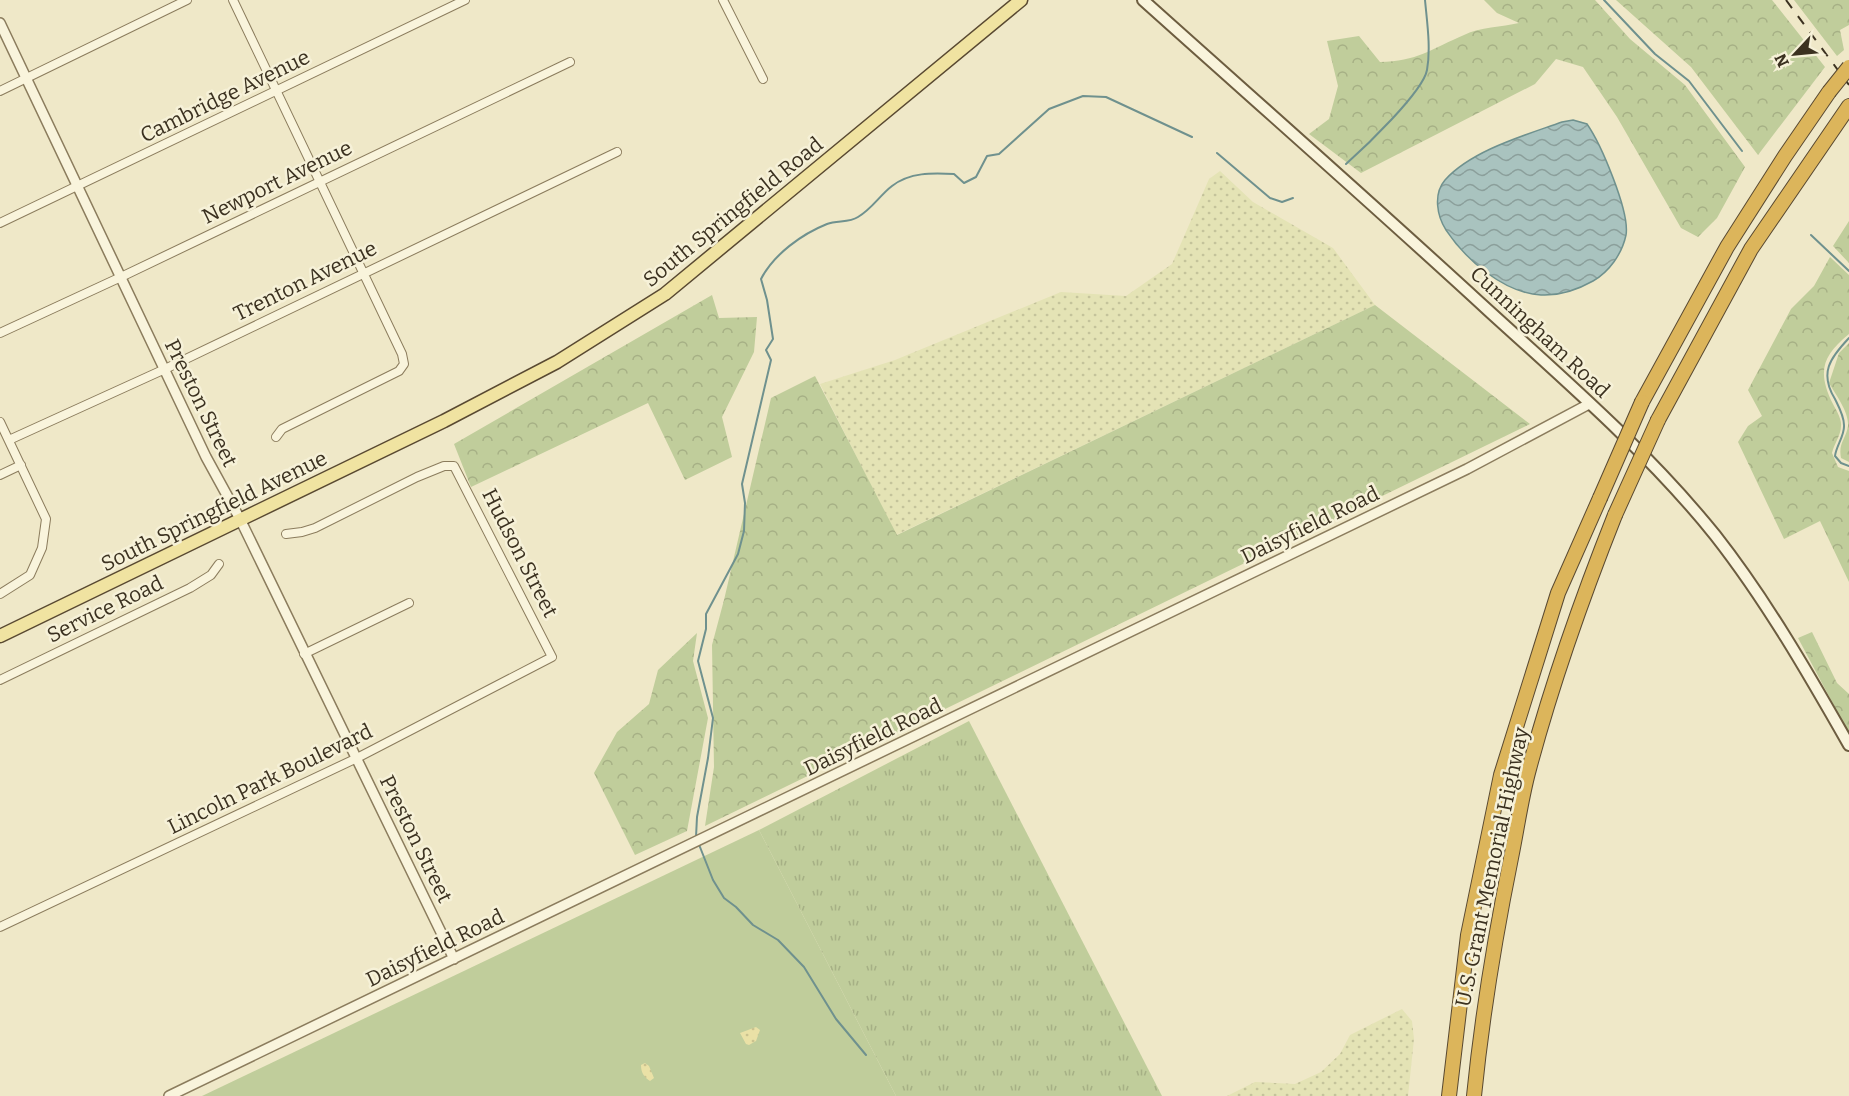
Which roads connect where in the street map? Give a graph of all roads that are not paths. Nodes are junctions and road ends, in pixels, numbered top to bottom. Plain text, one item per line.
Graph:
1 (187, 0) edge
2 (233, 0) edge
3 (465, 0) edge
4 (723, 0) edge
5 (1022, 0) edge
6 (1143, 0) edge
7 (0, 23) edge
8 (570, 62) dead end
9 (1849, 67) edge
10 (26, 78) junction
11 (763, 79) dead end
12 (0, 91) edge
13 (276, 91) junction
14 (1846, 110) edge
15 (617, 152) dead end
16 (320, 181) junction
17 (78, 187) junction
18 (0, 223) edge
19 (363, 272) junction
20 (121, 277) junction
21 (0, 333) edge
22 (165, 369) junction
23 (1589, 404) junction
24 (444, 421) joint
25 (0, 422) edge
26 (276, 437) dead end
27 (9, 440) junction
28 (21, 465) junction
29 (0, 475) edge
30 (240, 519) junction
31 (286, 534) dead end
32 (219, 564) dead end
33 (0, 594) edge
34 (409, 603) dead end
35 (0, 636) edge
36 (304, 654) junction
37 (552, 657) joint
38 (0, 680) edge
39 (1849, 745) edge
40 (357, 758) junction
41 (0, 927) edge
42 (454, 959) junction
43 (169, 1096) edge
44 (1449, 1096) edge
45 (1474, 1096) edge

1 - 10 street
2 - 13 street
3 - 13 street, Cambridge Avenue
4 - 11 street
5 - 24 main road, South Springfield Road
6 - 23 main road, Cunningham Road
7 - 10 street, Preston Street
8 - 16 street, Newport Avenue
9 - 44 highway, U.S. Grant Memorial Highway, bridge
10 - 12 street
10 - 17 street, Preston Street
13 - 16 street
13 - 17 street, Cambridge Avenue
14 - 45 highway, U.S. Grant Memorial Highway, bridge
15 - 19 street, Trenton Avenue
16 - 19 street
16 - 20 street, Newport Avenue
17 - 18 street, Cambridge Avenue
17 - 20 street, Preston Street
19 - 22 street, Trenton Avenue
19 - 26 street
20 - 21 street, Newport Avenue
20 - 22 street, Preston Street
22 - 27 street, Trenton Avenue
22 - 30 street, Preston Street
23 - 39 main road, Cunningham Road
23 - 42 street, Daisyfield Road
24 - 30 main road, South Springfield Avenue
25 - 27 street
27 - 28 street
28 - 29 street
28 - 33 street
30 - 35 main road, South Springfield Avenue
30 - 36 street, Preston Street
31 - 37 street, Hudson Street
32 - 38 street, Service Road
34 - 36 street
36 - 40 street, Preston Street
37 - 40 street, Lincoln Park Boulevard
40 - 41 street, Lincoln Park Boulevard
40 - 42 street, Preston Street
42 - 43 street, Daisyfield Road

